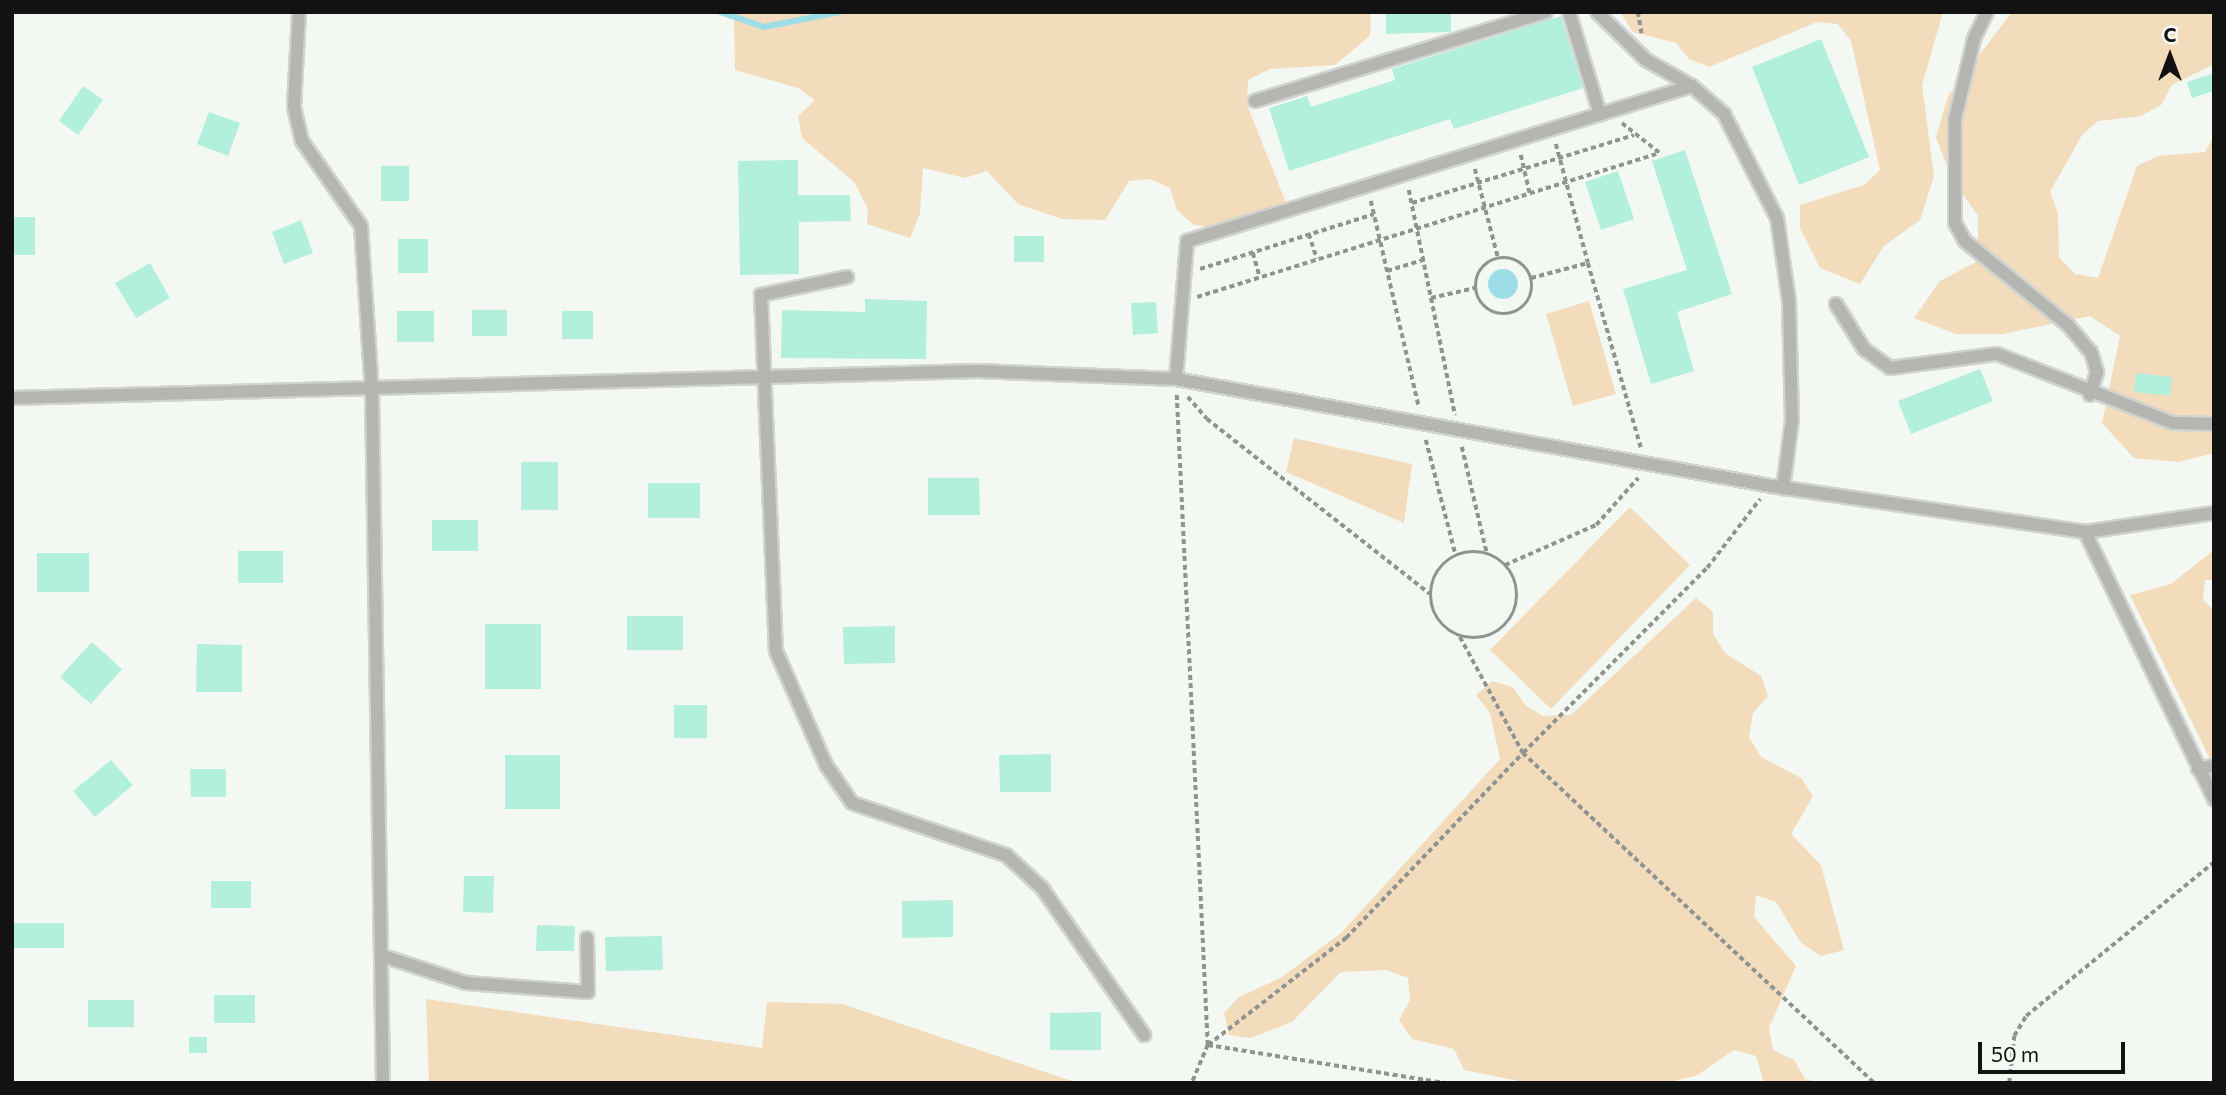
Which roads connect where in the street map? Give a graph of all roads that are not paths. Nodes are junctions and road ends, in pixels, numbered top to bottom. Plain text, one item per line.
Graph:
1 (299, 12) edge
2 (1546, 12) edge
3 (1569, 12) edge
4 (1597, 12) edge
5 (1987, 12) edge
6 (1692, 86) junction
7 (1255, 101) dead end
8 (1603, 113) junction
9 (847, 277) dead end
10 (1836, 304) dead end
11 (764, 376) junction
12 (1176, 379) junction
13 (372, 391) junction
14 (2091, 395) junction
15 (12, 398) edge
16 (2214, 424) edge
17 (1777, 487) junction
18 (2214, 513) edge
19 (2085, 532) junction
20 (2214, 766) edge
21 (2198, 769) junction
22 (2214, 799) edge
23 (587, 938) dead end
24 (386, 957) junction
25 (1144, 1035) dead end
26 (383, 1083) edge

1 - 13 lane
2 - 7 lane
3 - 8 lane
4 - 6 lane
5 - 14 lane
6 - 8 lane
6 - 17 lane
8 - 12 lane
9 - 11 lane
10 - 14 lane
11 - 12 lane
11 - 13 lane
11 - 25 lane
12 - 17 lane
13 - 15 lane
13 - 24 lane
14 - 16 lane
17 - 19 lane
18 - 19 lane
19 - 21 lane
20 - 21 lane
21 - 22 lane
23 - 24 lane
24 - 26 lane

